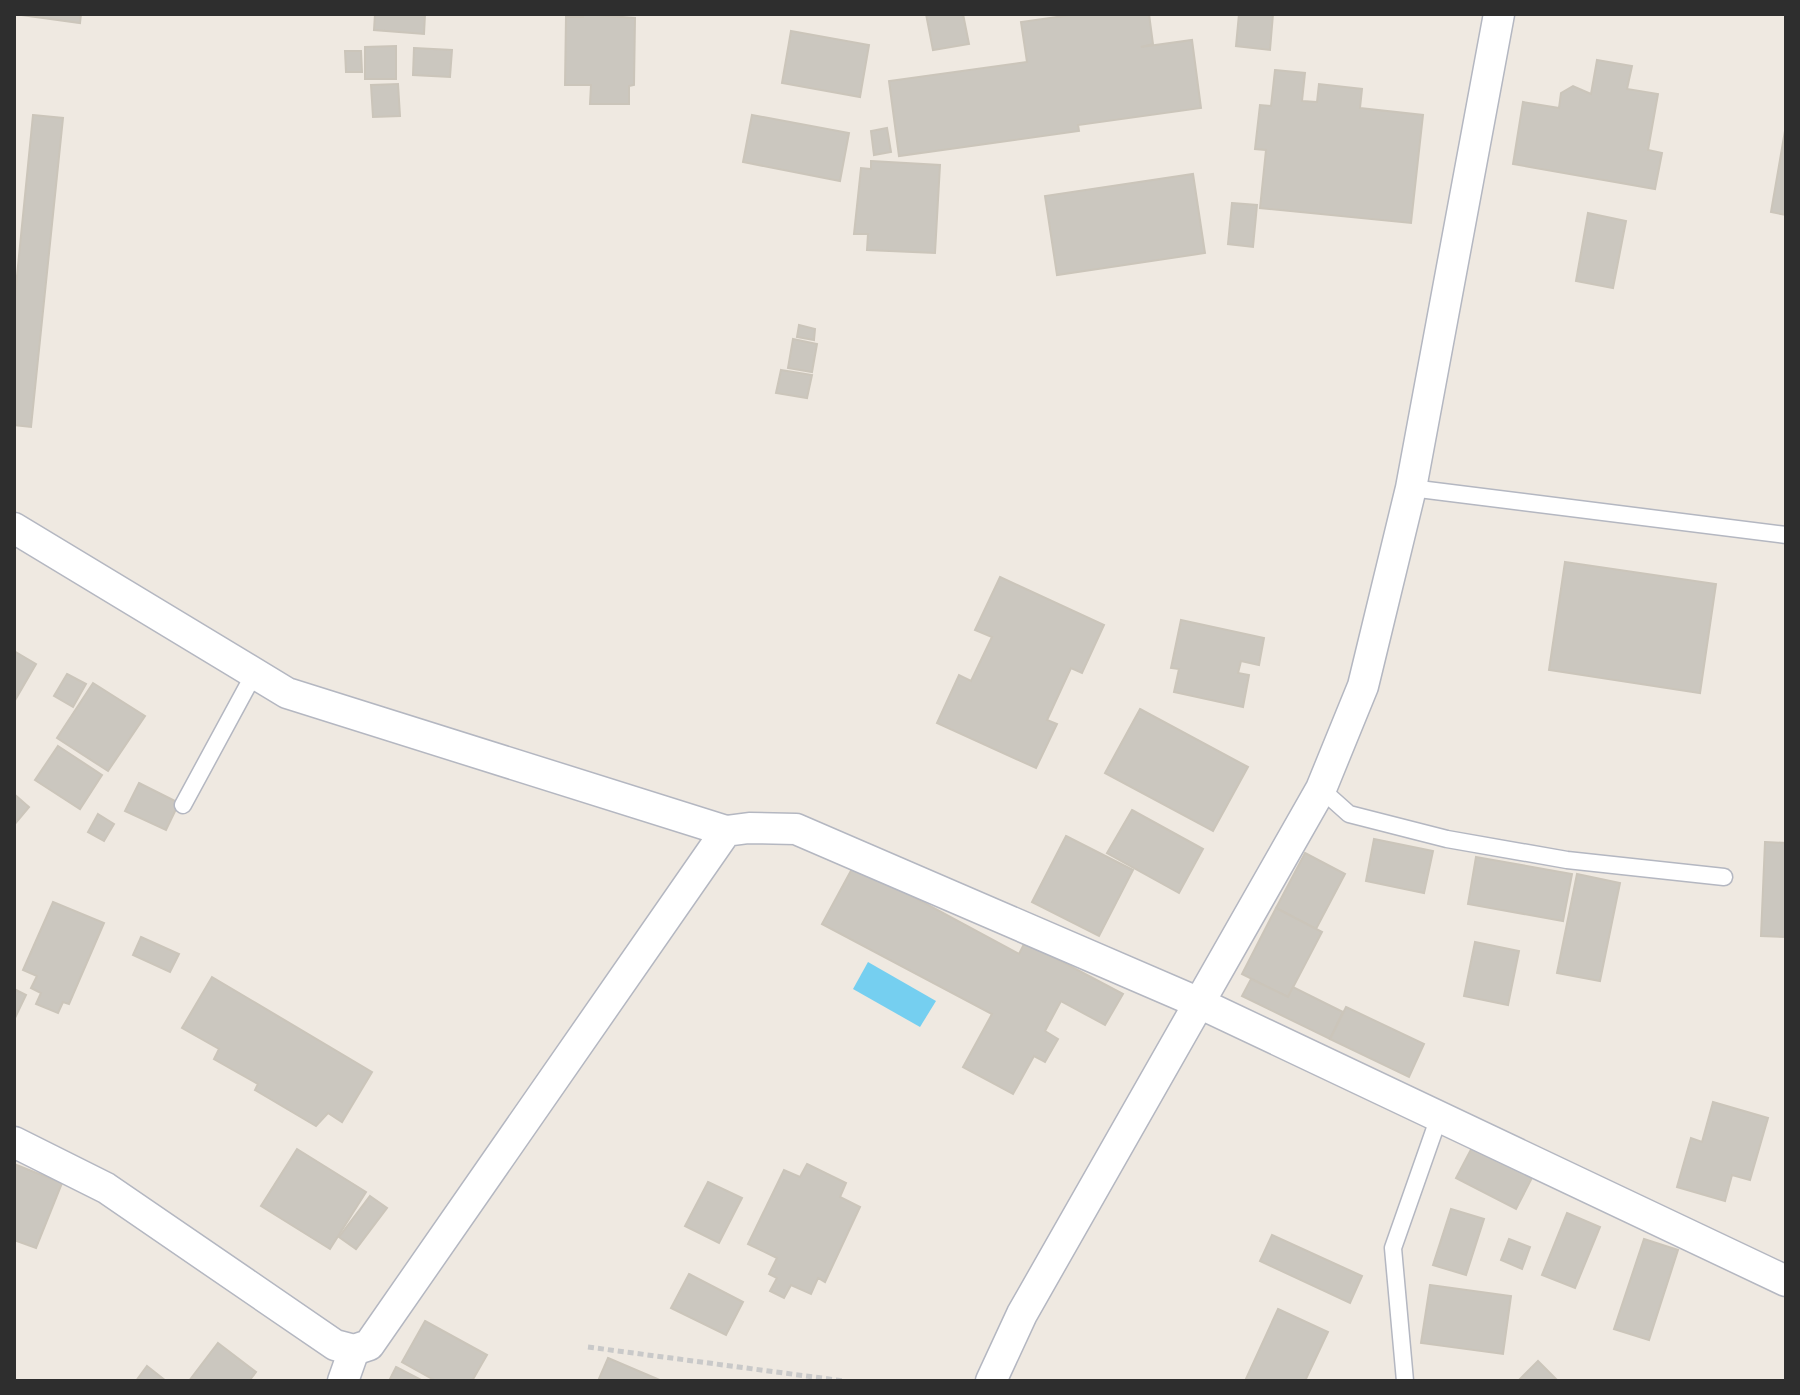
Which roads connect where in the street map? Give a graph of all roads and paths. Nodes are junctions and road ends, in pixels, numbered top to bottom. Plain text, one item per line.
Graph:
1 (1499, 14) edge
2 (1411, 488) junction
3 (14, 528) edge
4 (1786, 535) edge
5 (254, 674) junction
6 (1321, 789) junction
7 (183, 805) dead end
8 (726, 831) junction
9 (1724, 877) dead end
10 (1197, 1002) junction
11 (1440, 1114) junction
12 (14, 1142) edge
13 (1786, 1281) edge
14 (588, 1347) dead end
15 (354, 1350) junction
16 (343, 1381) edge
17 (844, 1381) edge
18 (991, 1381) edge
19 (1405, 1381) edge

1 - 2 street
2 - 4 lane
2 - 6 street
3 - 5 street
5 - 7 lane
5 - 8 street
6 - 9 lane
6 - 10 street
8 - 10 street
8 - 15 street
10 - 11 street
10 - 18 street
11 - 13 street
11 - 19 lane
12 - 15 street
14 - 17 path
15 - 16 street

